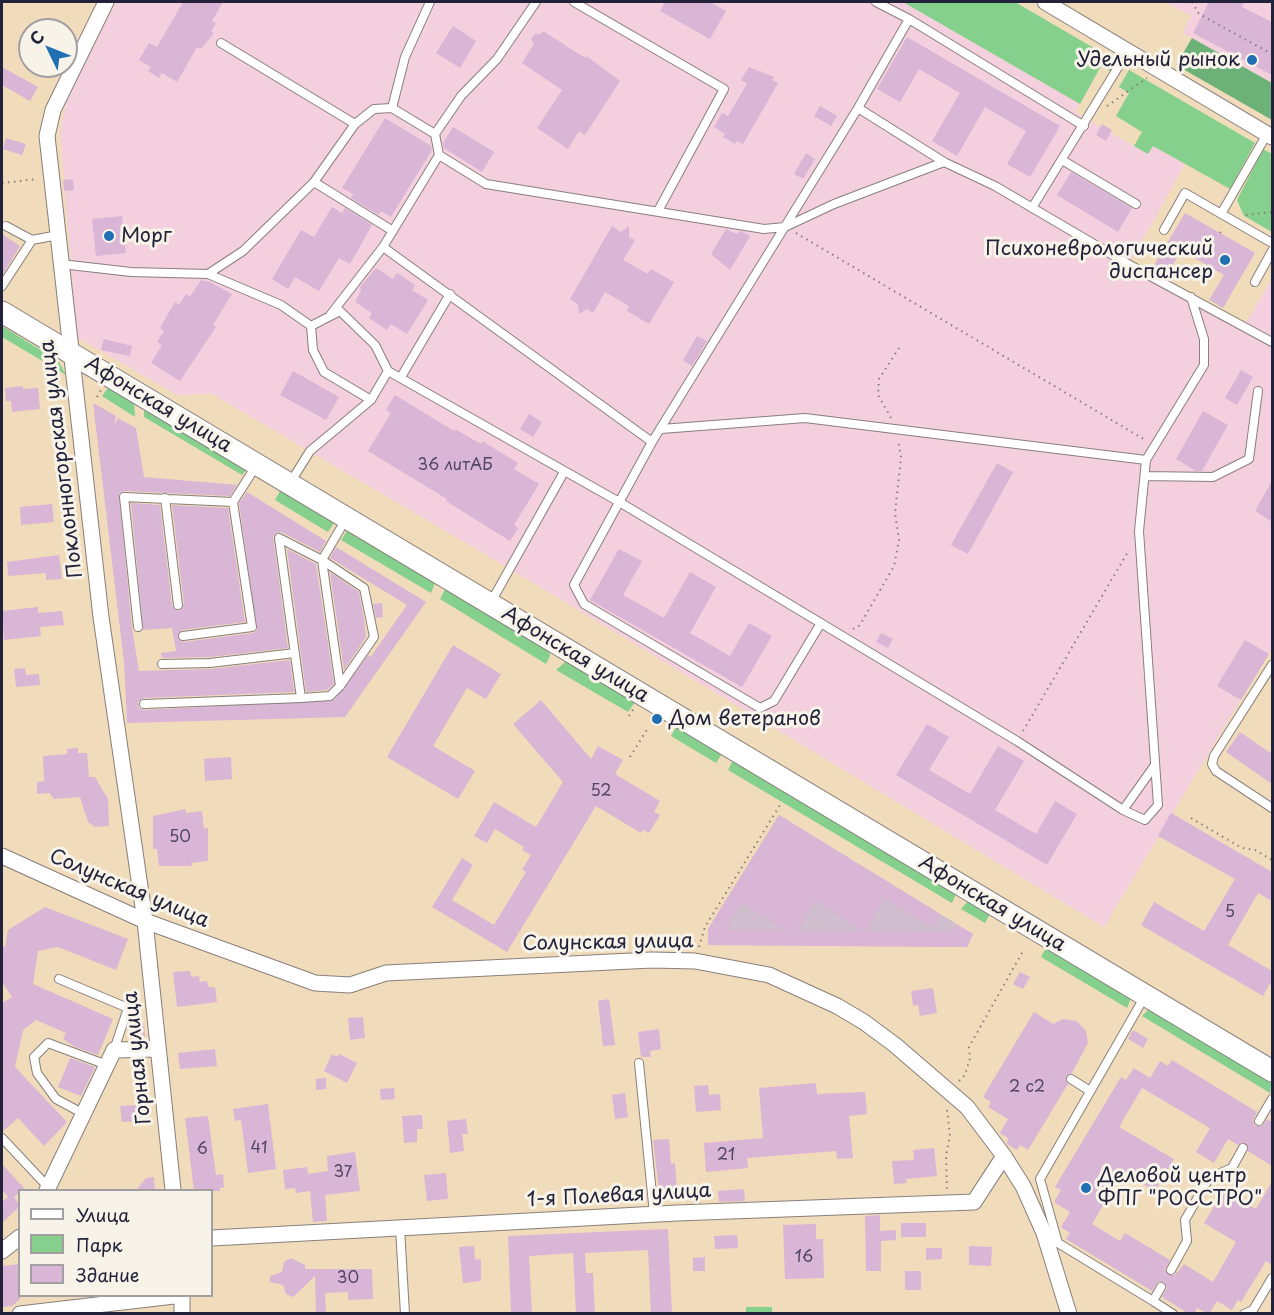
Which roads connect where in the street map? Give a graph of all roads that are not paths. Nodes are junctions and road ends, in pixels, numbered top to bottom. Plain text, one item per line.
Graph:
1 (106, 2) edge
2 (430, 2) edge
3 (536, 2) edge
4 (574, 2) edge
5 (876, 2) edge
6 (1045, 2) edge
7 (909, 19) junction
8 (221, 43) dead end
9 (1128, 51) junction
10 (392, 108) junction
11 (858, 108) junction
12 (1086, 123) junction
13 (355, 124) junction
14 (435, 134) junction
15 (1270, 135) edge
16 (439, 155) junction
17 (1062, 160) junction
18 (944, 162) junction
19 (314, 182) junction
20 (1136, 204) dead end
21 (1032, 208) junction
22 (658, 211) junction
23 (1221, 214) junction
24 (6, 226) dead end
25 (785, 227) junction
26 (1164, 230) dead end
27 (393, 231) junction
28 (58, 235) junction
29 (32, 240) junction
30 (1272, 243) edge
31 (383, 247) junction
32 (1272, 251) edge
33 (61, 264) junction
34 (4, 274) edge
35 (208, 274) junction
36 (1255, 282) dead end
37 (2, 286) edge
38 (450, 294) junction
39 (1191, 297) junction
40 (2, 312) edge
41 (331, 314) junction
42 (311, 326) junction
43 (1272, 342) edge
44 (71, 354) junction
45 (388, 370) junction
46 (401, 377) junction
47 (1258, 391) dead end
48 (371, 400) junction
49 (661, 429) junction
50 (652, 442) junction
51 (1146, 460) junction
52 (257, 465) junction
53 (564, 472) junction
54 (1144, 476) junction
55 (290, 484) junction
56 (165, 498) junction
57 (233, 502) junction
58 (621, 503) junction
59 (347, 518) junction
60 (322, 560) junction
61 (490, 604) junction
62 (178, 605) dead end
63 (821, 623) junction
64 (138, 627) dead end
65 (183, 636) dead end
66 (295, 653) junction
67 (162, 664) dead end
68 (1272, 664) edge
69 (340, 686) junction
70 (301, 698) junction
71 (144, 704) dead end
72 (1155, 764) junction
73 (1272, 808) edge
74 (1123, 810) junction
75 (2, 856) edge
76 (145, 921) junction
77 (59, 979) dead end
78 (1145, 996) junction
79 (158, 1049) junction
80 (114, 1050) junction
81 (639, 1063) dead end
82 (107, 1065) junction
83 (1272, 1069) edge
84 (1071, 1079) dead end
85 (1090, 1091) junction
86 (1272, 1099) edge
87 (84, 1114) junction
88 (1259, 1120) dead end
89 (2, 1138) edge
90 (1243, 1148) dead end
91 (1004, 1156) junction
92 (48, 1189) edge
93 (173, 1189) edge
94 (654, 1214) junction
95 (400, 1228) junction
96 (213, 1238) edge
97 (18, 1239) edge
98 (2, 1251) edge
99 (1171, 1270) dead end
100 (1272, 1278) edge
101 (1161, 1287) dead end
102 (166, 1297) edge
103 (182, 1297) edge
104 (1153, 1301) junction
105 (21, 1314) edge
106 (182, 1314) edge
107 (405, 1314) edge
108 (1069, 1314) edge
109 (1173, 1314) edge
110 (1244, 1314) edge

1 - 28 street, Поклонногорская улица
2 - 10 lane
3 - 14 lane
4 - 22 lane
5 - 7 lane
6 - 9 street
7 - 11 lane
7 - 12 lane
8 - 13 lane
9 - 12 lane
9 - 15 street
10 - 13 lane
10 - 14 lane
11 - 18 lane
11 - 25 lane
12 - 17 lane
13 - 19 lane
14 - 16 lane
15 - 23 lane
16 - 22 lane
16 - 27 lane
17 - 20 lane
17 - 21 lane
18 - 21 lane
18 - 25 lane
19 - 27 lane
19 - 35 lane
21 - 39 lane
22 - 25 lane
23 - 26 lane
23 - 30 lane
24 - 29 lane
25 - 49 lane
27 - 31 lane
28 - 29 lane
28 - 33 street, Поклонногорская улица
29 - 34 lane
31 - 38 lane
31 - 41 lane
32 - 36 lane
33 - 35 lane
33 - 44 street, Поклонногорская улица
34 - 37 lane
35 - 42 lane
38 - 46 lane
38 - 50 lane
39 - 43 lane
39 - 51 lane
40 - 44 street, Афонская улица
41 - 42 lane
41 - 45 lane
42 - 48 lane
44 - 52 street, Афонская улица
44 - 76 street, Поклонногорская улица
45 - 46 lane
45 - 48 lane
46 - 53 lane
47 - 54 lane
48 - 55 lane
49 - 50 lane
49 - 51 lane
50 - 58 lane
51 - 54 lane
52 - 55 street, Афонская улица
52 - 57 lane
53 - 58 lane
53 - 61 lane
54 - 72 lane
55 - 59 street, Афонская улица
56 - 57 lane
56 - 62 lane
56 - 64 lane
57 - 65 lane
58 - 63 lane
58 - 63 lane
59 - 60 lane
59 - 61 street, Афонская улица
60 - 66 lane
60 - 69 lane
60 - 69 lane
61 - 78 street, Афонская улица
63 - 74 lane
66 - 67 lane
66 - 70 lane
68 - 73 lane
69 - 70 lane
70 - 71 lane
72 - 74 lane
72 - 74 lane
75 - 76 street, Солунская улица
76 - 79 street, Горная улица
76 - 91 street, Солунская улица
77 - 80 lane
78 - 83 street, Афонская улица
78 - 85 lane
79 - 80 street
79 - 93 street, Горная улица
80 - 82 street
81 - 94 lane
82 - 87 street
82 - 87 lane
84 - 85 lane
85 - 104 lane
86 - 88 lane
87 - 92 street
89 - 92 lane
90 - 99 lane
91 - 94 street, 1-я Полевая улица
91 - 108 street, Солунская улица
94 - 95 street, 1-я Полевая улица
95 - 96 street, 1-я Полевая улица
95 - 107 lane
97 - 98 street
100 - 110 lane
101 - 104 lane
102 - 105 street
103 - 106 street
104 - 109 lane

